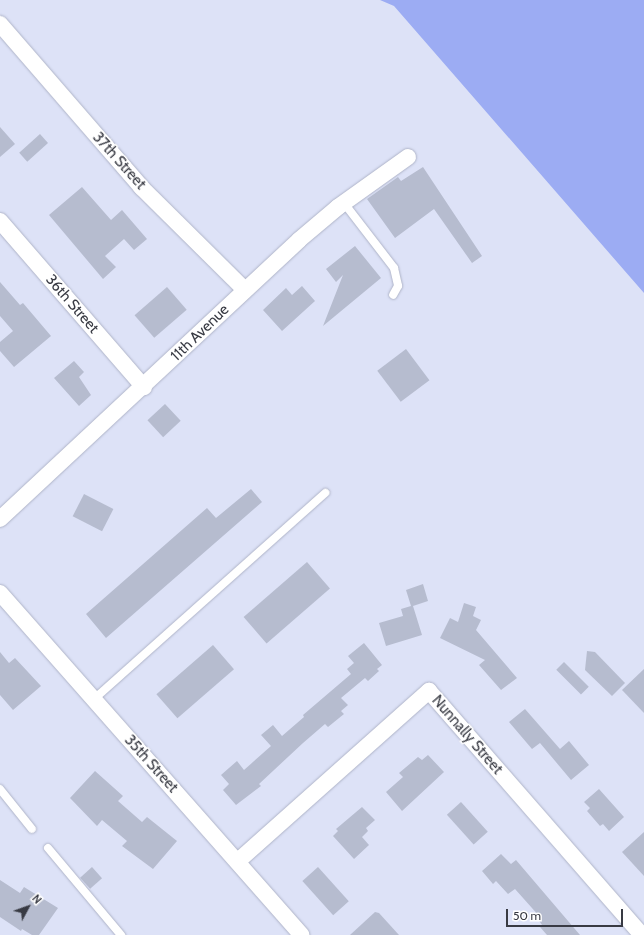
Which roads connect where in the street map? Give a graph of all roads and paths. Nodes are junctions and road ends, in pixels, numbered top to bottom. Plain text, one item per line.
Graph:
1 (0, 24) edge
2 (408, 157) dead end
3 (344, 203) junction
4 (0, 221) edge
5 (245, 290) junction
6 (393, 295) dead end
7 (144, 387) junction
8 (326, 493) dead end
9 (0, 519) edge
10 (0, 593) edge
11 (94, 699) junction
12 (0, 789) edge
13 (32, 829) dead end
14 (48, 848) dead end
15 (238, 861) junction
16 (121, 935) edge
17 (302, 935) edge
18 (642, 935) edge

1 - 5 street, 37th Street
2 - 3 street, 11th Avenue
3 - 5 street, 11th Avenue
3 - 6 lane
4 - 7 street, 36th Street
5 - 7 street, 11th Avenue
7 - 9 street, 11th Avenue
8 - 11 lane
10 - 11 street, 35th Street
11 - 15 street, 35th Street
12 - 13 lane
14 - 16 lane
15 - 17 street, 35th Street
15 - 18 street, Nunnally Street

